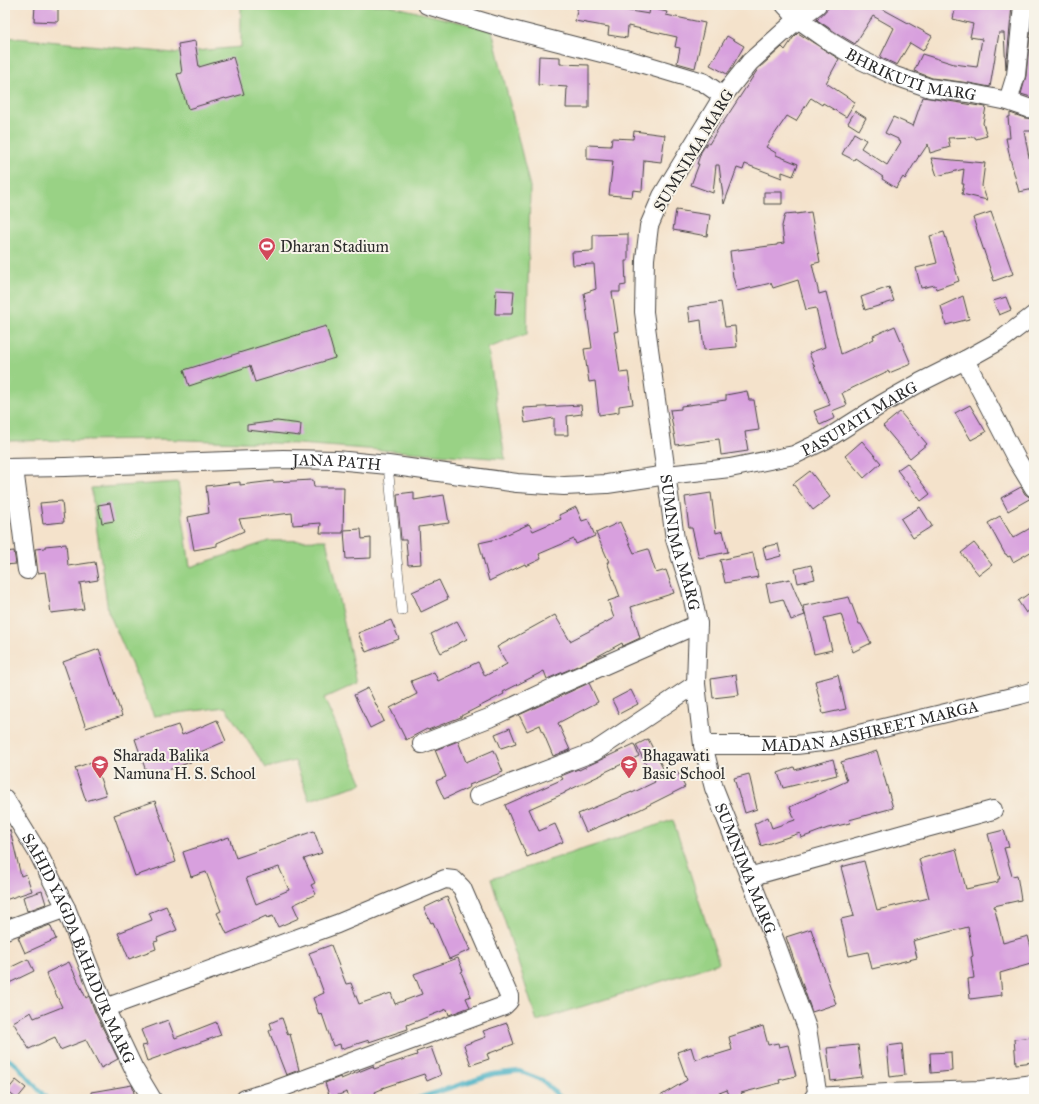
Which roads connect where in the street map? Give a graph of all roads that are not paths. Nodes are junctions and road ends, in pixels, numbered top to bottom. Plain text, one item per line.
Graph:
1 (427, 5) edge
2 (785, 5) edge
3 (817, 5) edge
4 (1023, 5) edge
5 (798, 19) junction
6 (723, 96) junction
7 (1008, 101) junction
8 (1034, 109) edge
9 (1034, 315) edge
10 (965, 360) junction
11 (388, 465) junction
12 (10, 468) edge
13 (667, 475) junction
14 (1034, 488) edge
15 (27, 570) dead end
16 (402, 611) dead end
17 (698, 624) junction
18 (696, 684) junction
19 (1034, 691) edge
20 (422, 744) dead end
21 (703, 745) junction
22 (478, 796) dead end
23 (5, 799) edge
24 (993, 810) dead end
25 (749, 877) junction
26 (66, 908) junction
27 (5, 930) edge
28 (105, 1008) junction
29 (1034, 1086) edge
30 (152, 1099) edge
31 (245, 1099) edge
32 (816, 1099) edge

1 - 6 street
2 - 5 street, BHRIKUTI MARG
3 - 5 street, SUMNIMA MARG
4 - 7 street
5 - 6 street, SUMNIMA MARG
5 - 7 street, BHRIKUTI MARG
6 - 13 street, SUMNIMA MARG
7 - 8 street, BHRIKUTI MARG
9 - 10 street, PASUPATI MARG
10 - 13 street, PASUPATI MARG
10 - 14 street
11 - 12 street, JANA PATH
11 - 13 street, JANA PATH
11 - 16 lane
12 - 15 street
13 - 17 street, SUMNIMA MARG
17 - 18 street, SUMNIMA MARG
17 - 20 street
18 - 21 street, SUMNIMA MARG
18 - 22 street
19 - 21 street, MADAN AASHREET MARGA
21 - 25 street, SUMNIMA MARG
23 - 26 street, SAHID YAGDA BAHADUR MARG
24 - 25 street
25 - 32 street, SUMNIMA MARG
26 - 27 street
26 - 28 street, SAHID YAGDA BAHADUR MARG
28 - 30 street, SAHID YAGDA BAHADUR MARG
28 - 31 street
29 - 32 main road

